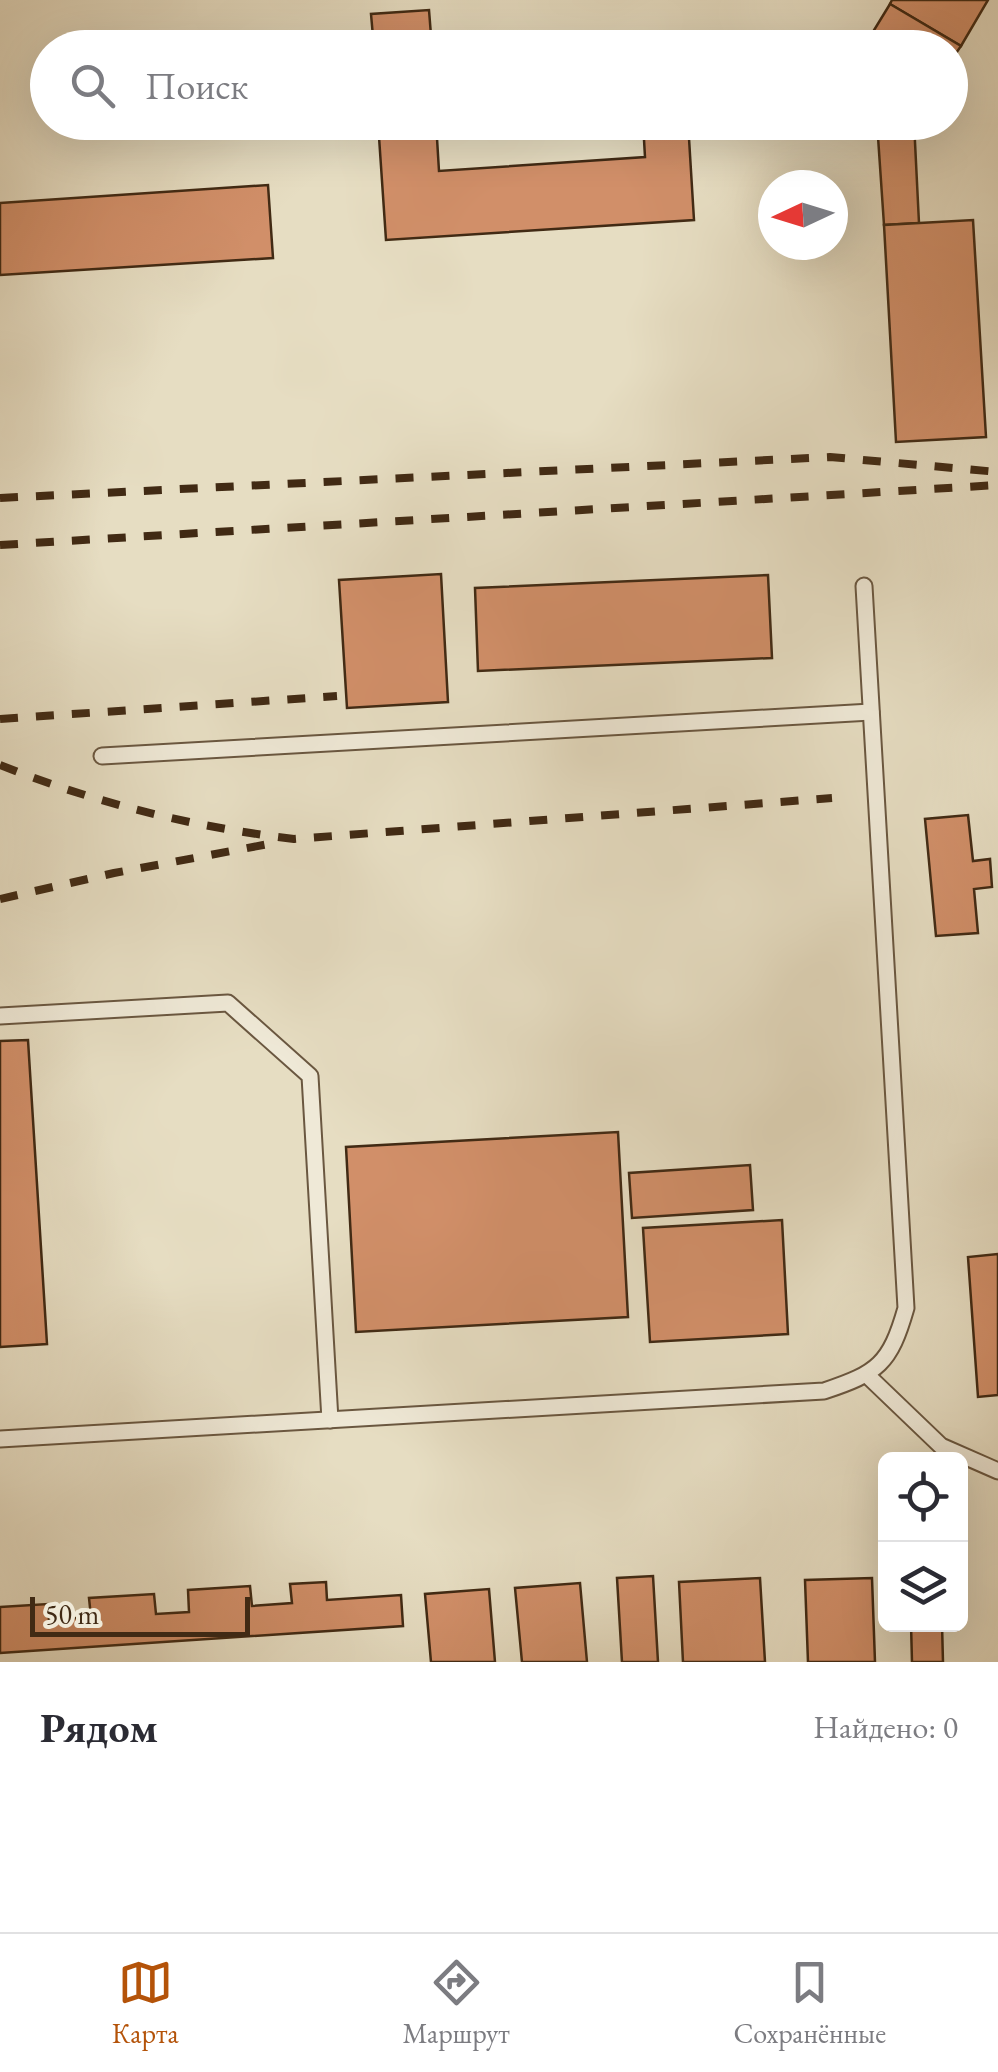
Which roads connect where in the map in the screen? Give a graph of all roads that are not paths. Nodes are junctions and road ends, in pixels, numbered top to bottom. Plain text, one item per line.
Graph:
1 (864, 586) dead end
2 (871, 712) junction
3 (102, 756) dead end
4 (0, 1016) edge
5 (868, 1376) junction
6 (330, 1420) junction
7 (0, 1439) edge
8 (998, 1471) edge

1 - 2 lane
2 - 3 lane
2 - 5 lane
4 - 6 lane
5 - 6 lane
5 - 8 lane
6 - 7 lane

